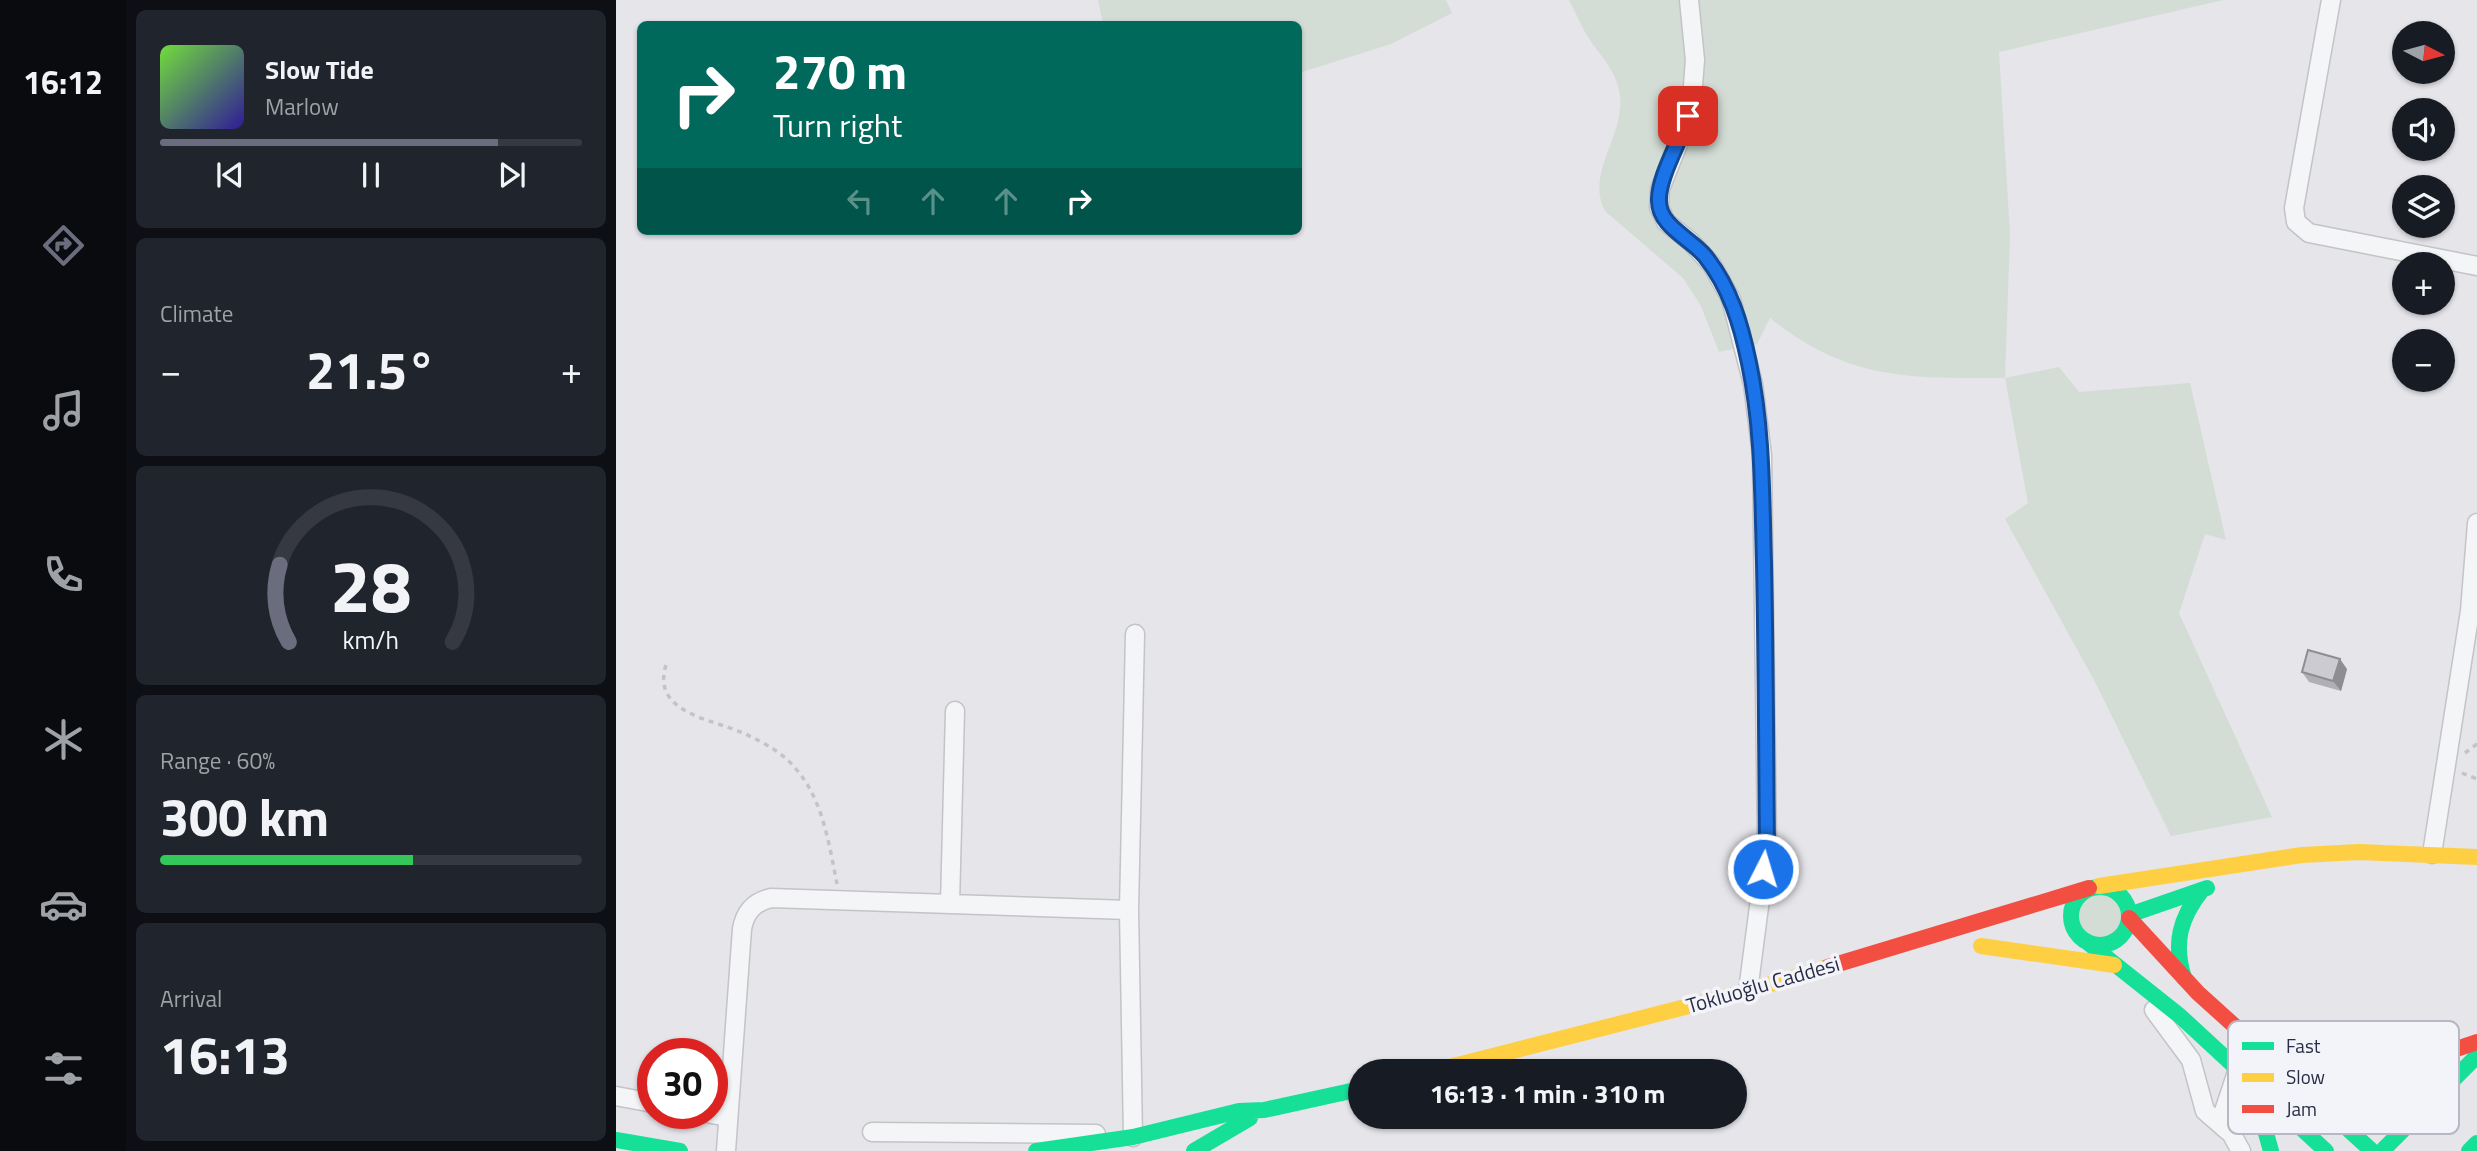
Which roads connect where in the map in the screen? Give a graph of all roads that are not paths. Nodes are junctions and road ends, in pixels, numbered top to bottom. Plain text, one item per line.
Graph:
1 (1689, 0) edge
2 (2331, 0) edge
3 (2477, 266) edge
4 (2477, 523) edge
5 (1135, 635) dead end
6 (955, 711) dead end
7 (2432, 854) junction
8 (2294, 856) junction
9 (2477, 857) edge
10 (2094, 887) junction
11 (2202, 890) junction
12 (950, 904) junction
13 (1129, 910) junction
14 (2129, 917) junction
15 (2086, 942) junction
16 (1968, 946) junction
17 (1890, 948) junction
18 (2120, 966) junction
19 (2185, 980) junction
20 (1748, 991) junction
21 (2231, 1021) edge
22 (2477, 1042) edge
23 (2459, 1048) edge
24 (2477, 1056) edge
25 (1481, 1059) edge
26 (2228, 1060) edge
27 (2459, 1074) edge
28 (1348, 1092) edge
29 (616, 1096) edge
30 (637, 1100) edge
31 (2228, 1100) edge
32 (1264, 1110) junction
33 (728, 1117) edge
34 (727, 1129) edge
35 (2228, 1131) joint
36 (872, 1132) dead end
37 (2230, 1134) edge
38 (2266, 1134) edge
39 (2308, 1134) edge
40 (2364, 1134) edge
41 (2399, 1134) edge
42 (1133, 1137) junction
43 (616, 1140) edge
44 (2477, 1143) edge
45 (1106, 1146) edge
46 (2383, 1150) edge
47 (680, 1151) edge
48 (726, 1151) edge
49 (1036, 1151) edge
50 (1148, 1151) edge
51 (1194, 1151) edge
52 (2241, 1151) edge
53 (2271, 1151) edge
54 (2326, 1151) edge
55 (2469, 1151) edge

1 - 20 street
2 - 3 street
4 - 7 street
5 - 13 street
6 - 12 street
7 - 8 main road, Tokluoğlu Caddesi
7 - 9 main road, Tokluoğlu Caddesi
8 - 10 main road, Tokluoğlu Caddesi
8 - 11 main road
10 - 14 main road
10 - 15 main road
10 - 17 main road, Tokluoğlu Caddesi
11 - 14 main road
11 - 19 main road
12 - 13 street
12 - 33 street
13 - 42 street
14 - 15 main road
14 - 19 main road
15 - 16 main road
15 - 18 main road
16 - 17 main road
16 - 18 main road
17 - 20 main road, Tokluoğlu Caddesi
18 - 26 main road
18 - 35 street
19 - 21 main road
20 - 25 main road, Tokluoğlu Caddesi
22 - 23 main road
24 - 27 main road
28 - 32 main road
29 - 30 street
31 - 35 street
32 - 42 main road
32 - 51 main road
34 - 48 street
36 - 45 street
37 - 52 street
38 - 53 main road
39 - 54 main road
40 - 46 main road
41 - 46 main road
42 - 45 main road
42 - 50 main road
43 - 47 main road
44 - 55 main road
45 - 49 main road

